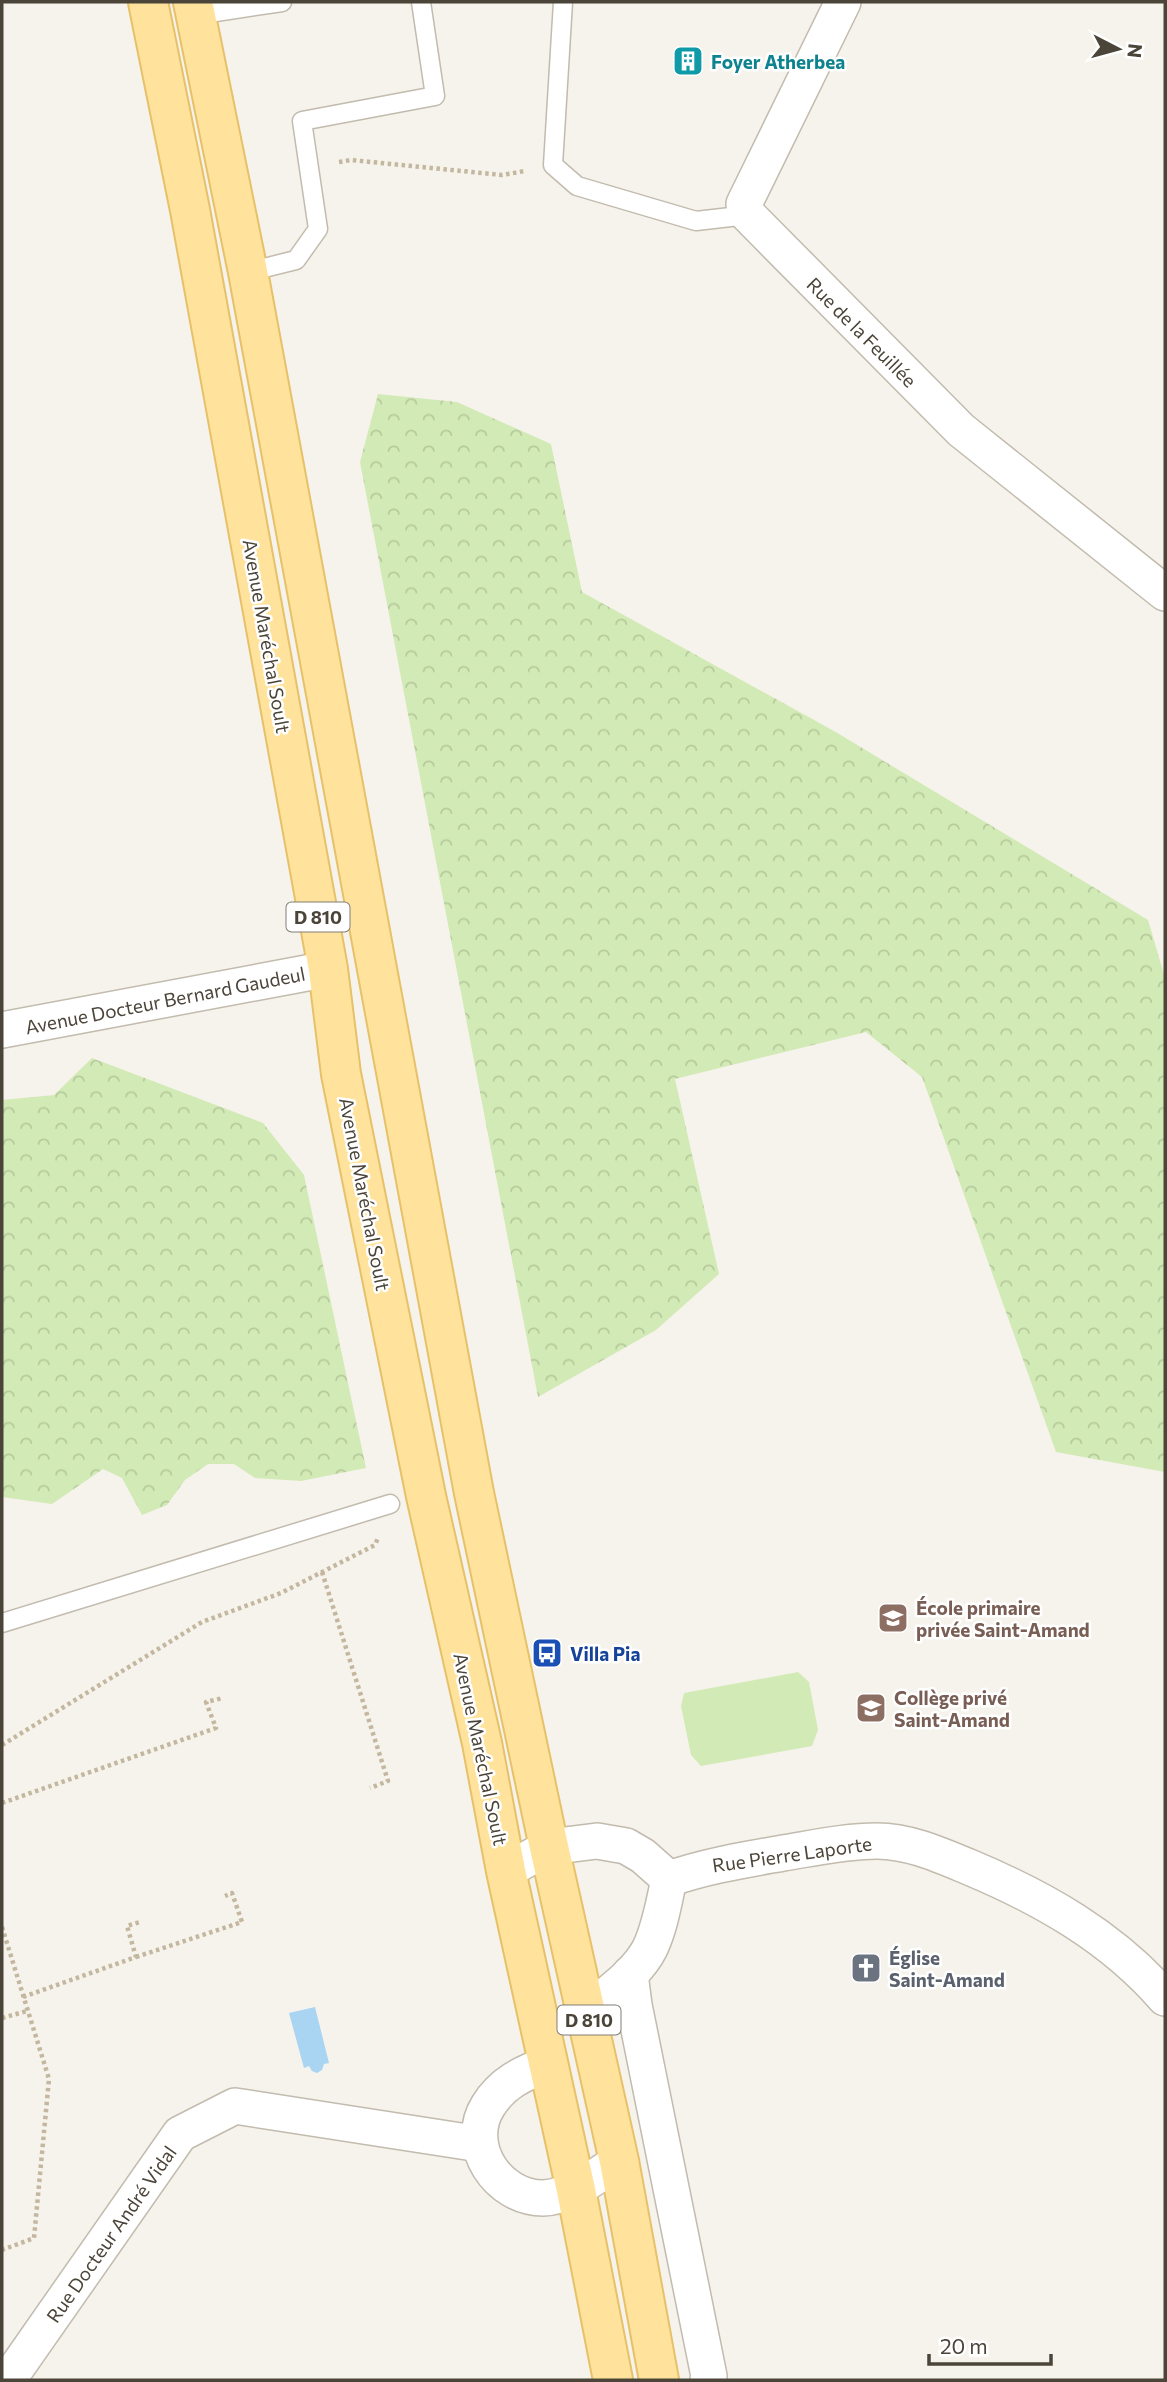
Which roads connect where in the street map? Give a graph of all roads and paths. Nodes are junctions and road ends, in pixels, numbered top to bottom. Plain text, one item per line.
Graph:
1 (148, 2) edge
2 (282, 2) edge
3 (421, 2) edge
4 (563, 2) edge
5 (843, 2) edge
6 (195, 8) edge
7 (553, 165) junction
8 (309, 166) junction
9 (748, 215) junction
10 (248, 272) junction
11 (1165, 593) edge
12 (328, 969) junction
13 (2, 1030) edge
14 (390, 1504) joint
15 (322, 1573) junction
16 (2, 1623) edge
17 (223, 1698) dead end
18 (2, 1745) edge
19 (370, 1788) dead end
20 (2, 1803) edge
21 (549, 1847) junction
22 (506, 1871) junction
23 (669, 1879) junction
24 (225, 1896) dead end
25 (140, 1922) dead end
26 (2, 1927) edge
27 (136, 1956) junction
28 (630, 1974) junction
29 (23, 1997) junction
30 (1165, 1998) edge
31 (27, 2011) junction
32 (587, 2011) junction
33 (2, 2018) edge
34 (548, 2064) junction
35 (480, 2144) junction
36 (619, 2161) junction
37 (576, 2190) junction
38 (2, 2250) edge
39 (8, 2380) edge
40 (613, 2380) edge
41 (659, 2380) edge
42 (708, 2380) edge

1 - 12 main road, Avenue Maréchal Soult / D 810
2 - 6 lane
3 - 8 lane
4 - 7 lane
5 - 9 street
6 - 10 main road, D 810
7 - 8 path
7 - 9 lane
8 - 10 lane
9 - 11 street, Rue de la Feuillée
10 - 21 main road, D 810
12 - 13 street, Avenue Docteur Bernard Gaudeul
12 - 22 main road, Avenue Maréchal Soult / D 810
14 - 15 path
14 - 16 lane
15 - 18 path
15 - 19 path
17 - 20 path
21 - 22 street
21 - 23 street
21 - 32 main road, D 810
22 - 34 main road, Avenue Maréchal Soult / D 810
23 - 28 street
23 - 30 street, Rue Pierre Laporte
24 - 27 path
25 - 27 path
26 - 29 path
27 - 29 path
28 - 32 street
28 - 42 street
29 - 31 path
31 - 33 path
31 - 38 path
32 - 36 main road, D 810
34 - 35 street
34 - 37 main road, Avenue Maréchal Soult / D 810
35 - 37 street
35 - 39 street, Rue Docteur André Vidal
36 - 37 street
36 - 41 main road, D 810
37 - 40 main road, Avenue Maréchal Soult / D 810

